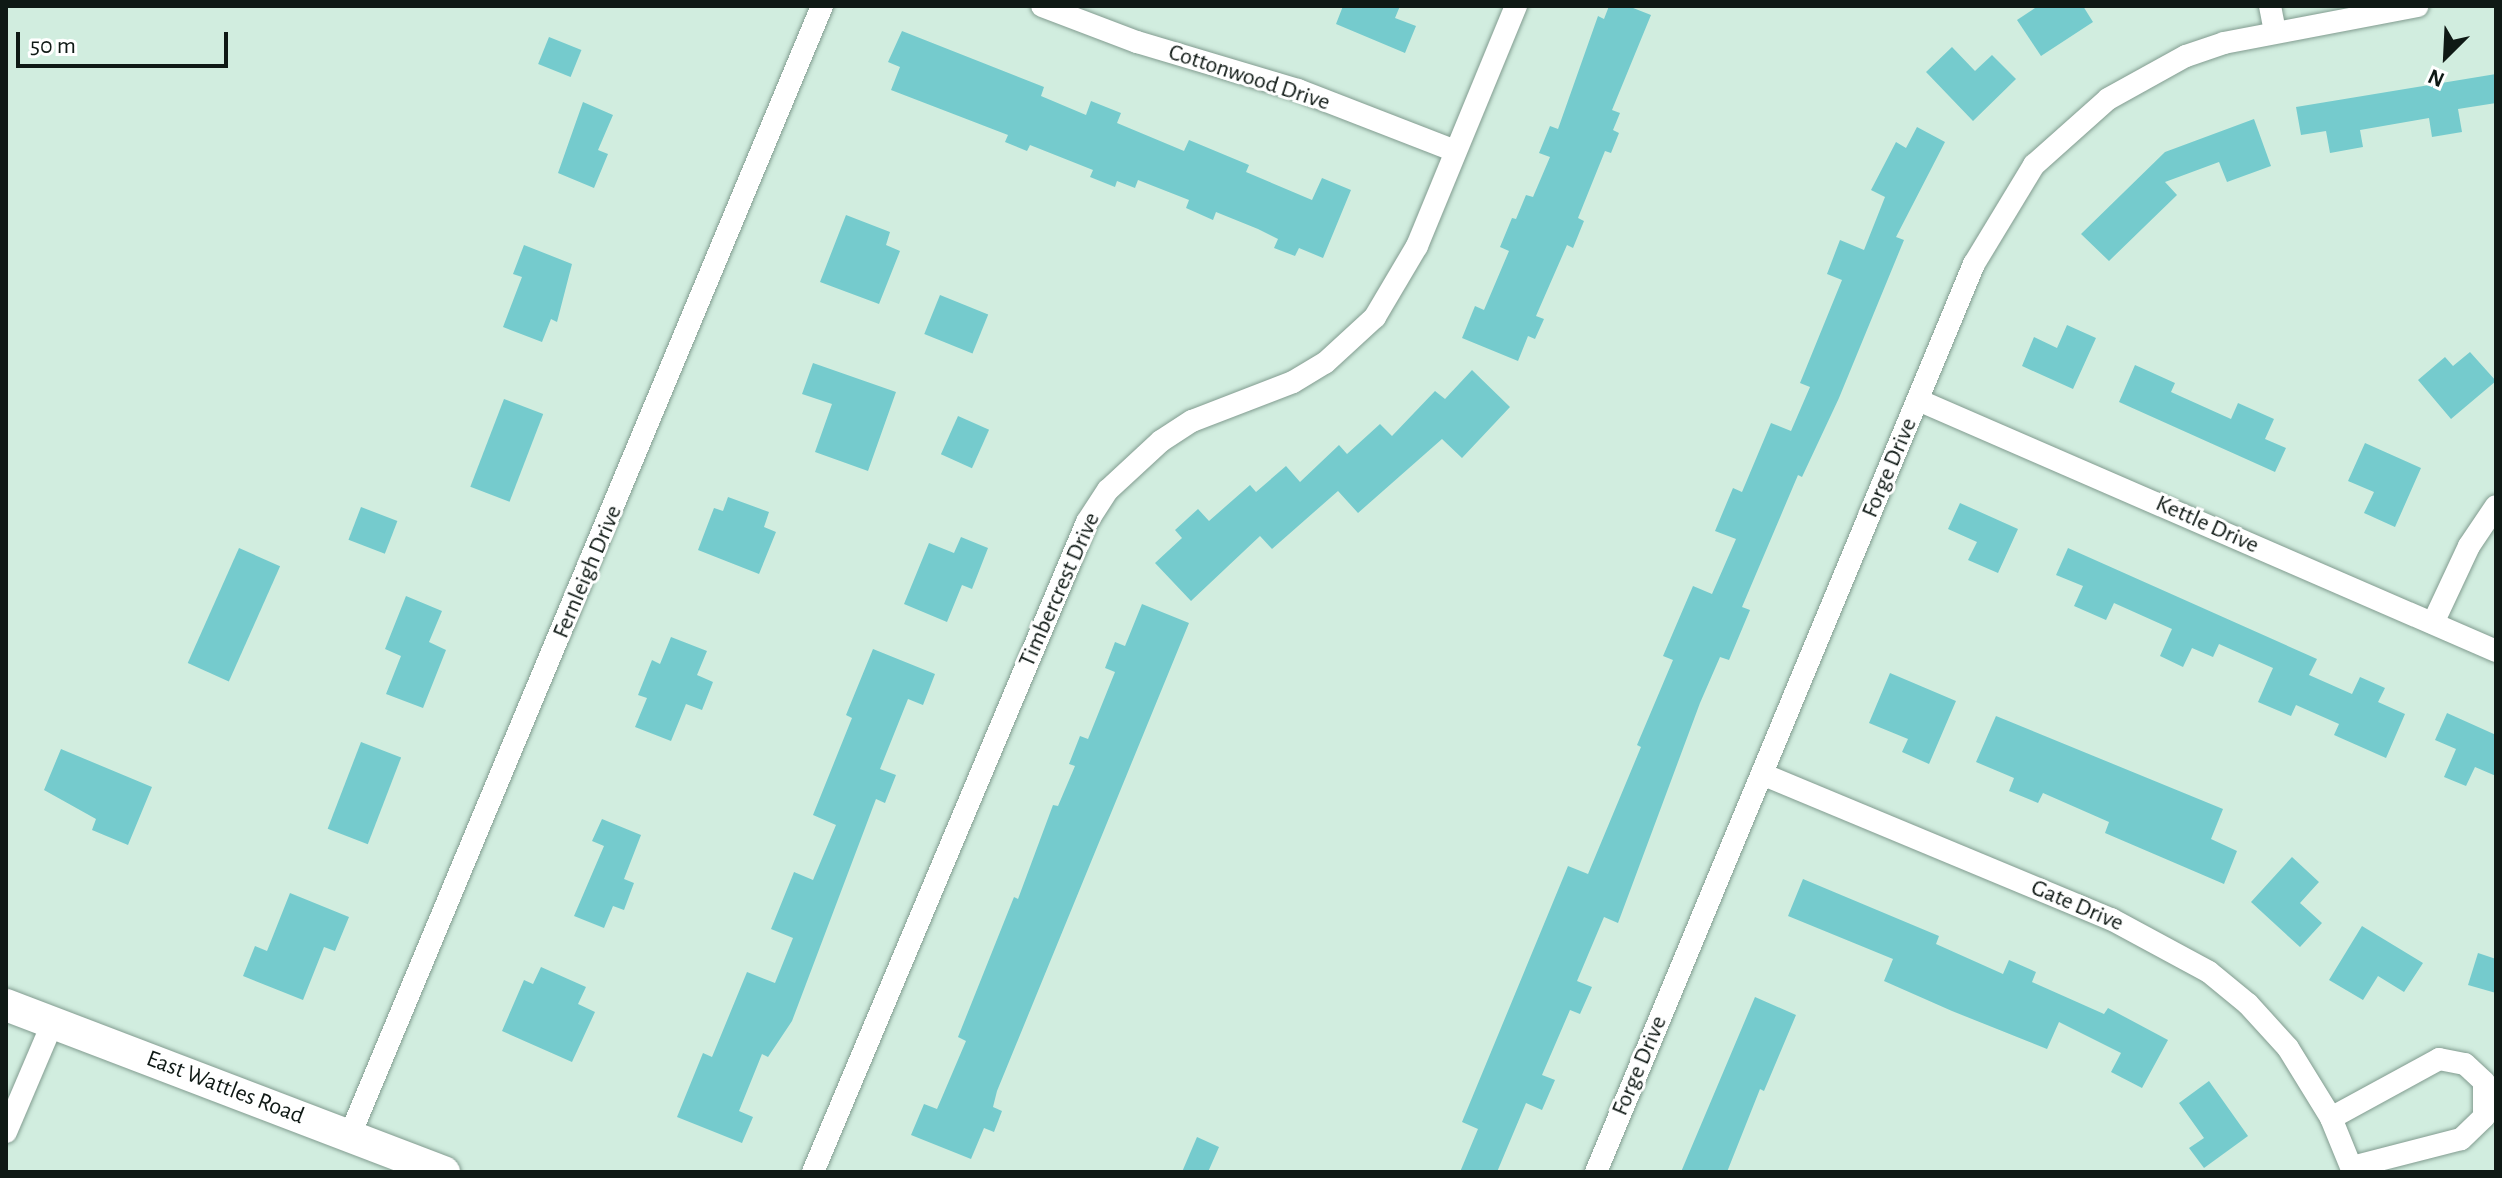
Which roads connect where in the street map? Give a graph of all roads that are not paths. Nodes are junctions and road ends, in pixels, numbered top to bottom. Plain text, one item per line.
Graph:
1 (822, 6) edge
2 (1042, 6) edge
3 (1516, 6) edge
4 (2270, 6) edge
5 (2418, 6) edge
6 (2275, 32) junction
7 (1455, 151) junction
8 (1918, 400) junction
9 (2496, 506) edge
10 (2433, 623) junction
11 (2496, 651) edge
12 (1762, 774) junction
13 (6, 1005) edge
14 (53, 1022) junction
15 (2331, 1118) junction
16 (6, 1132) edge
17 (350, 1135) junction
18 (2353, 1170) edge
19 (444, 1172) edge
20 (813, 1172) edge
21 (1596, 1172) edge

1 - 17 street, Fernleigh Drive
2 - 7 street, Cottonwood Drive
3 - 7 street, Timbercrest Drive
4 - 6 street
5 - 6 street, Forge Drive
6 - 8 street, Forge Drive
7 - 20 street, Timbercrest Drive
8 - 10 street, Kettle Drive
8 - 12 street, Forge Drive
9 - 10 street
10 - 11 street, Kettle Drive
12 - 15 street, Gate Drive
12 - 21 street, Forge Drive
13 - 14 main road, East Wattles Road
14 - 16 street
14 - 17 main road, East Wattles Road
15 - 18 street, Gate Drive
15 - 18 street, Gate Drive
17 - 19 main road, East Wattles Road

